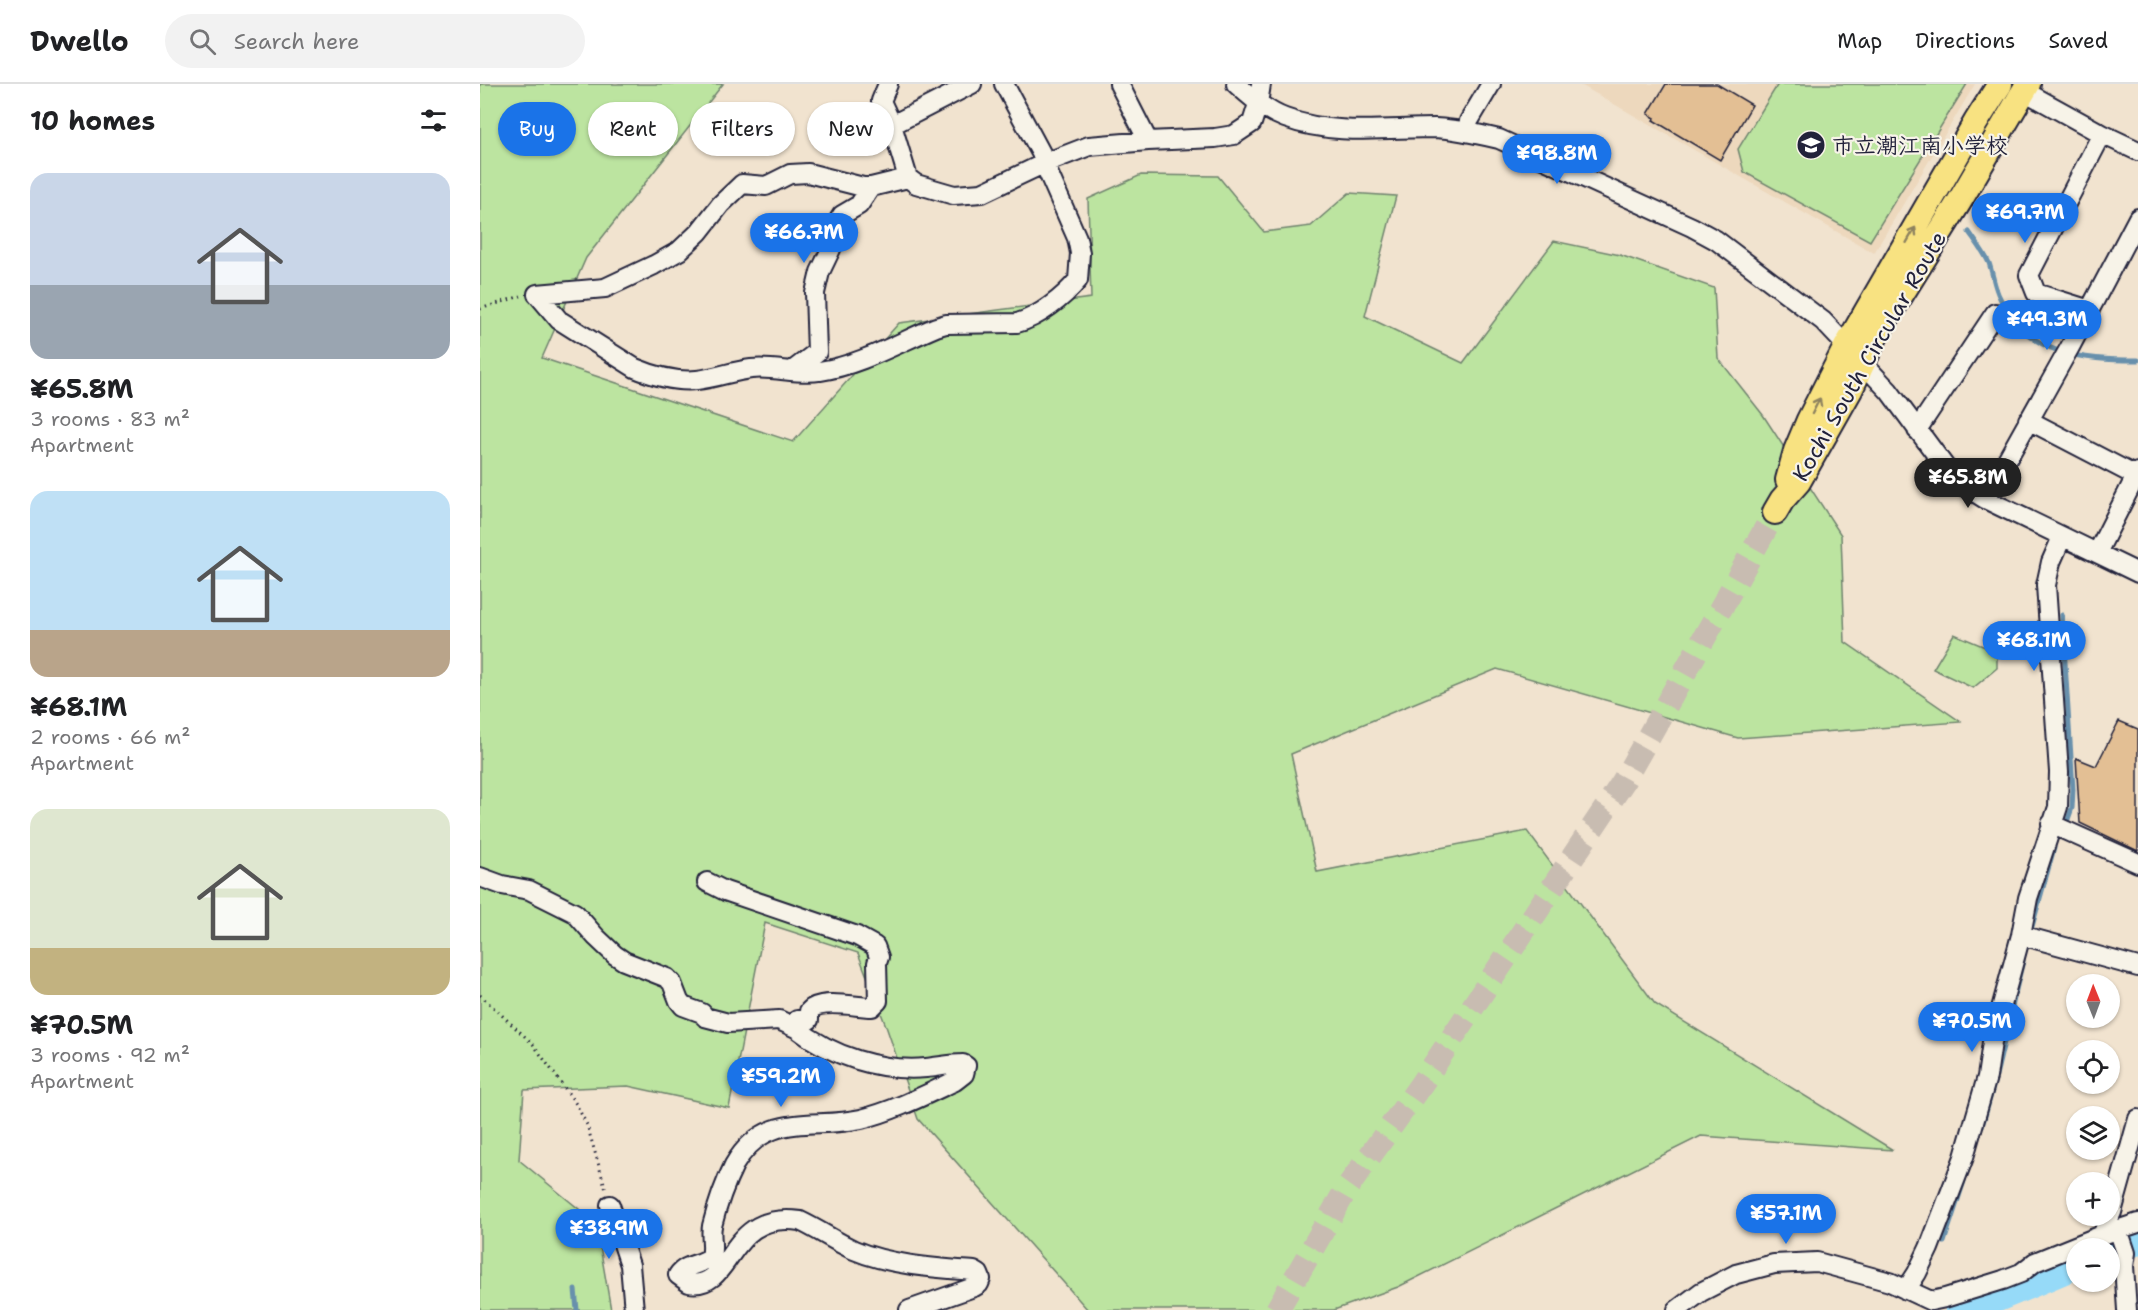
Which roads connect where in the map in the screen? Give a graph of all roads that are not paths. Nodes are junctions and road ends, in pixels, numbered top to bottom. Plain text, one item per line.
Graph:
1 (888, 84) edge
2 (972, 84) edge
3 (1004, 84) edge
4 (1119, 84) edge
5 (1236, 84) edge
6 (1261, 84) edge
7 (1491, 84) edge
8 (2000, 84) edge
9 (2026, 88) edge
10 (881, 102) edge
11 (1258, 104) junction
12 (894, 124) edge
13 (894, 132) edge
14 (1467, 132) junction
15 (2102, 134) junction
16 (1148, 141) junction
17 (2138, 151) edge
18 (1045, 163) junction
19 (908, 178) junction
20 (871, 188) junction
21 (2138, 218) edge
22 (2090, 310) junction
23 (1995, 314) dead end
24 (817, 352) junction
25 (1855, 355) junction
26 (836, 368) junction
27 (792, 371) junction
28 (2028, 420) junction
29 (1917, 430) junction
30 (2137, 475) edge
31 (1985, 499) junction
32 (1779, 506) tunnel mouth
33 (2062, 537) junction
34 (2097, 553) junction
35 (2138, 573) edge
36 (2051, 824) junction
37 (2138, 863) edge
38 (480, 877) edge
39 (707, 882) dead end
40 (2021, 935) junction
41 (2138, 967) edge
42 (796, 1028) junction
43 (2138, 1119) edge
44 (610, 1205) road end
45 (2138, 1223) edge
46 (2117, 1238) joint
47 (2120, 1250) edge
48 (2066, 1253) edge
49 (1906, 1290) junction
50 (1923, 1305) edge
51 (634, 1310) edge
52 (909, 1310) edge
53 (1677, 1310) edge
54 (2127, 1310) edge

1 - 10 street
2 - 12 street
3 - 18 street
4 - 16 street
5 - 11 street
6 - 11 street
7 - 14 street
25 -> 8 main road, Kochi South Circular Route
9 - 15 street
9 - 25 main road, Kochi South Circular Route
11 - 14 street
11 - 16 street
13 - 19 street
14 - 25 street
15 - 17 street
15 - 22 street
16 - 18 street
18 - 19 street
18 - 26 street
19 - 20 street
20 - 24 street
20 - 27 street
21 - 22 street
22 - 28 street
23 - 29 street
24 - 26 street
24 - 27 street
25 - 29 street
25 - 32 main road, Kochi South Circular Route
26 - 27 street
28 - 30 street
28 - 31 street
29 - 31 street
30 - 34 street
31 - 33 street
33 - 34 street
33 - 36 street
34 - 35 street
36 - 37 street
36 - 40 street
38 - 42 street
39 - 42 street
40 - 41 street
40 - 49 street
42 - 52 street
43 - 46 street
44 - 51 street
45 - 46 street
47 - 54 street
48 - 50 street
49 - 50 street
49 - 53 street

